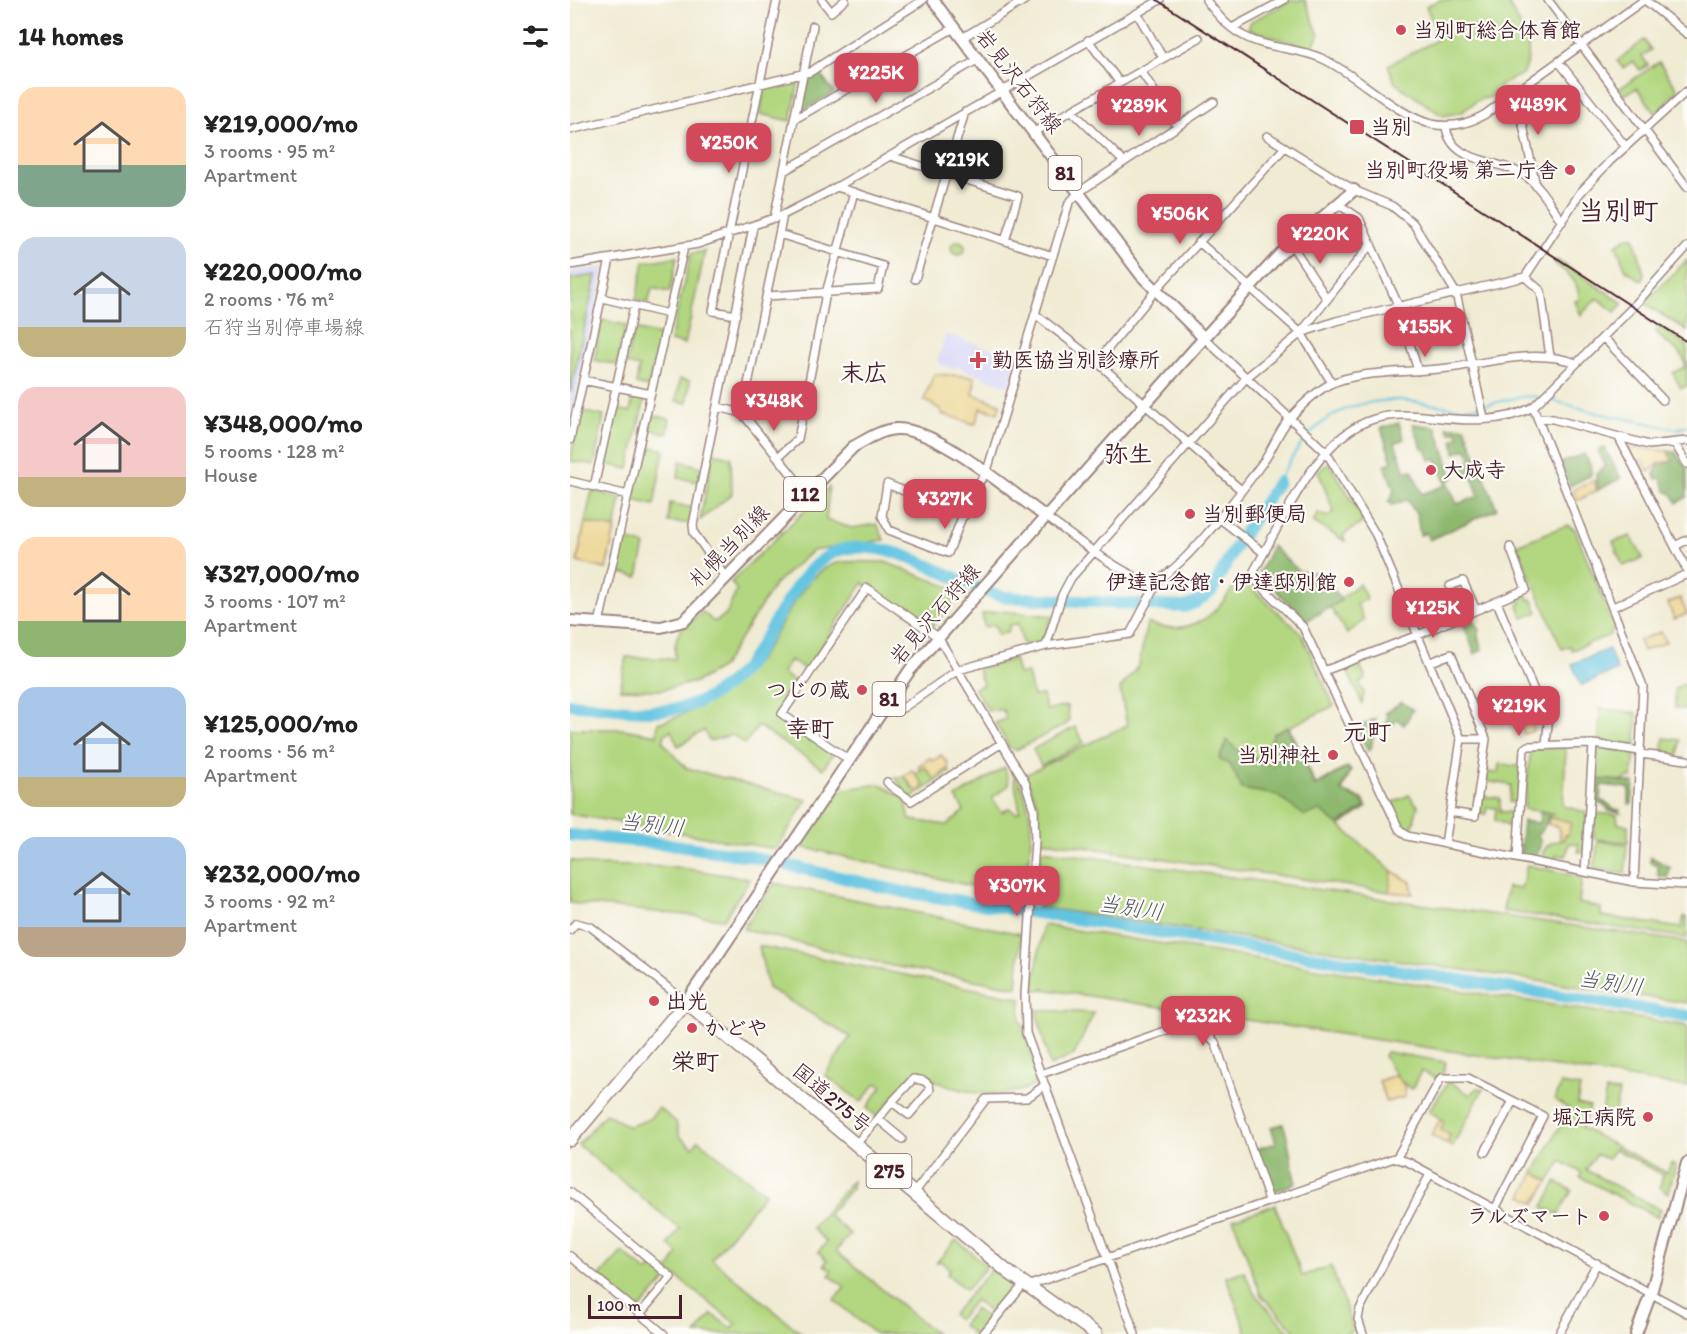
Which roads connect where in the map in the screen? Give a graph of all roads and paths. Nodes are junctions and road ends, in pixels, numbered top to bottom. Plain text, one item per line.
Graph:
1 (777, 0) edge
2 (822, 0) edge
3 (845, 0) edge
4 (923, 0) edge
5 (933, 0) edge
6 (1025, 0) edge
7 (1160, 0) edge
8 (1206, 0) edge
9 (1284, 0) edge
10 (1548, 0) edge
11 (1645, 0) edge
12 (1137, 13) junction
13 (813, 26) dead end
14 (954, 28) junction
15 (1232, 28) junction
16 (1687, 33) edge
17 (962, 38) junction
18 (1199, 38) dead end
19 (1088, 40) junction
20 (1581, 45) junction
21 (839, 54) junction
22 (1163, 58) junction
23 (979, 59) junction
24 (1559, 62) junction
25 (1141, 71) junction
26 (805, 74) junction
27 (1120, 83) junction
28 (761, 84) junction
29 (855, 85) junction
30 (1002, 90) junction
31 (1687, 91) edge
32 (1516, 92) junction
33 (1214, 102) dead end
34 (1072, 111) junction
35 (965, 112) junction
36 (795, 119) junction
37 (1177, 126) junction
38 (1446, 126) junction
39 (570, 130) edge
40 (1034, 132) junction
41 (1644, 132) junction
42 (1267, 136) dead end
43 (1285, 147) junction
44 (1626, 147) junction
45 (890, 156) junction
46 (1124, 162) junction
47 (784, 171) junction
48 (947, 173) junction
49 (1536, 186) junction
50 (837, 187) junction
51 (1687, 187) edge
52 (1354, 190) junction
53 (854, 192) junction
54 (1079, 192) junction
55 (1338, 204) junction
56 (783, 215) junction
57 (934, 218) junction
58 (774, 219) junction
59 (1562, 222) junction
60 (753, 227) junction
61 (779, 234) junction
62 (729, 235) junction
63 (1005, 241) junction
64 (1200, 243) junction
65 (1291, 244) junction
66 (1371, 244) junction
67 (684, 247) junction
68 (1687, 247) edge
69 (837, 252) junction
70 (1053, 256) junction
71 (610, 259) junction
72 (570, 265) edge
73 (1525, 277) junction
74 (915, 279) dead end
75 (1250, 288) junction
76 (1155, 291) junction
77 (826, 293) junction
78 (1456, 293) junction
79 (766, 296) junction
80 (602, 298) junction
81 (1327, 299) junction
82 (634, 306) junction
83 (1399, 308) junction
84 (669, 314) junction
85 (1035, 314) junction
86 (736, 315) junction
87 (1301, 333) junction
88 (1603, 337) junction
89 (1204, 338) junction
90 (1550, 357) junction
91 (1096, 362) junction
92 (1576, 363) junction
93 (1471, 364) junction
94 (1418, 371) junction
95 (1247, 377) junction
96 (583, 380) junction
97 (1332, 383) junction
98 (616, 386) junction
99 (651, 394) junction
100 (1663, 400) dead end
101 (1146, 404) junction
102 (1535, 405) junction
103 (718, 407) junction
104 (742, 413) junction
105 (1291, 417) junction
106 (1484, 418) junction
107 (1539, 418) junction
108 (1619, 438) junction
109 (570, 440) edge
110 (1687, 441) edge
111 (1188, 442) junction
112 (1675, 444) junction
113 (1326, 452) junction
114 (778, 458) junction
115 (1687, 464) edge
116 (986, 474) junction
117 (570, 481) edge
118 (594, 487) junction
119 (1241, 490) junction
120 (806, 492) junction
121 (628, 495) junction
122 (964, 516) junction
123 (1046, 517) junction
124 (1219, 518) junction
125 (1687, 540) edge
126 (1675, 546) junction
127 (1510, 548) dead end
128 (1093, 550) junction
129 (1264, 553) junction
130 (1687, 570) edge
131 (1687, 574) edge
132 (726, 578) junction
133 (1159, 579) junction
134 (1450, 586) dead end
135 (1497, 602) junction
136 (1613, 607) junction
137 (1476, 610) junction
138 (570, 621) edge
139 (599, 623) junction
140 (1418, 635) junction
141 (938, 637) junction
142 (1046, 646) junction
143 (1429, 663) junction
144 (958, 670) junction
145 (1324, 671) junction
146 (888, 701) junction
147 (1461, 739) junction
148 (1486, 739) junction
149 (1002, 744) junction
150 (1546, 744) junction
151 (1593, 744) junction
152 (1640, 753) junction
153 (849, 760) junction
154 (1687, 760) edge
155 (887, 782) dead end
156 (1450, 812) junction
157 (1445, 844) junction
158 (1517, 858) junction
159 (1585, 872) junction
160 (1634, 882) junction
161 (1687, 885) edge
162 (570, 930) edge
163 (686, 1002) junction
164 (1041, 1074) junction
165 (1045, 1085) junction
166 (1513, 1101) junction
167 (892, 1102) junction
168 (878, 1119) junction
169 (902, 1139) dead end
170 (570, 1140) edge
171 (856, 1144) junction
172 (1485, 1152) dead end
173 (1396, 1159) junction
174 (1687, 1163) edge
175 (1430, 1174) junction
176 (570, 1192) edge
177 (914, 1192) junction
178 (1269, 1200) junction
179 (1495, 1209) junction
180 (570, 1256) edge
181 (1107, 1257) junction
182 (1597, 1263) junction
183 (1025, 1285) junction
184 (1651, 1293) junction
185 (1687, 1313) edge
186 (640, 1314) junction
187 (664, 1334) edge
188 (983, 1334) edge
189 (1096, 1334) edge
190 (1135, 1334) edge
191 (1363, 1334) edge
192 (1559, 1334) edge
193 (1636, 1334) edge

1 - 28 street
2 - 3 street
4 - 21 street
5 - 14 main road, 岩見沢石狩線 / 81
6 - 17 street
7 - 12 street
8 - 15 street
9 - 15 street
10 - 20 street
11 - 16 street
11 - 20 street
12 - 19 street
12 - 22 street
13 - 26 street
14 - 17 main road, 岩見沢石狩線 / 81
14 - 29 street
15 - 38 street
17 - 23 main road, 岩見沢石狩線 / 81
18 - 22 street
19 - 27 street
19 - 30 street
20 - 24 street
20 - 41 street
21 - 26 street
21 - 29 street
22 - 25 street
23 - 30 main road, 岩見沢石狩線 / 81
23 - 47 street
24 - 32 street
24 - 44 street
25 - 27 street
25 - 37 street
26 - 28 street
26 - 36 street
27 - 34 street
28 - 39 street
28 - 62 street
29 - 36 street
30 - 35 street
30 - 40 main road, 岩見沢石狩線 / 81
31 - 41 street
32 - 38 street
32 - 49 street
33 - 37 street
34 - 40 street
34 - 46 street
35 - 45 street
35 - 48 street
36 - 47 street
37 - 46 street
38 - 49 street
40 - 54 main road, 岩見沢石狩線 / 81
41 - 44 street
41 - 51 street
42 - 43 street
43 - 52 street
43 - 64 street
44 - 59 street
45 - 48 street
45 - 50 street
46 - 54 street
47 - 58 street
48 - 57 street
48 - 63 street
49 - 59 street
50 - 53 street
50 - 56 street
52 - 55 main road
52 - 78 street
53 - 57 street
53 - 69 street
54 - 70 street
54 - 76 main road, 岩見沢石狩線 / 81
55 - 65 main road
55 - 66 street
56 - 58 street
56 - 61 street
57 - 63 street
57 - 74 street
58 - 60 street
59 - 73 street
60 - 62 street
60 - 86 street
61 - 69 street
61 - 79 street
62 - 67 street
62 - 86 street
63 - 70 street
64 - 75 street
64 - 76 street
65 - 75 main road
65 - 81 street
66 - 81 street
66 - 83 street
67 - 71 street
67 - 84 street
68 - 88 street
69 - 77 street
69 - 77 street
70 - 85 street
71 - 72 street
71 - 80 street
73 - 78 street
73 - 90 street
75 - 87 street
75 - 89 main road
76 - 89 main road, 岩見沢石狩線 / 81
76 - 91 street
77 - 79 street
77 - 114 street
78 - 83 street
78 - 93 street
79 - 104 street
80 - 82 street
80 - 96 street
81 - 87 street
82 - 84 street
82 - 98 street
83 - 87 street
83 - 94 street
84 - 99 street
85 - 91 street
85 - 116 street
86 - 103 street
87 - 95 street
87 - 97 street
88 - 92 street
88 - 100 street
89 - 95 street
89 - 101 main road, 岩見沢石狩線 / 81
90 - 92 street
90 - 93 street
91 - 101 street
92 - 102 street
93 - 94 street
93 - 106 street
94 - 97 street
95 - 105 street
95 - 111 street
96 - 98 street
96 - 109 street
97 - 105 street
98 - 99 street
98 - 118 street
99 - 121 street
101 - 111 street
101 - 123 main road, 岩見沢石狩線 / 81
102 - 106 street
102 - 107 street
103 - 104 street
103 - 132 street
104 - 114 street
105 - 113 street
105 - 119 street
106 - 113 street
107 - 108 street
107 - 136 street
108 - 112 street
108 - 126 street
110 - 112 street
111 - 119 street
111 - 128 street
112 - 115 street
113 - 129 street
113 - 140 street
114 - 120 street
116 - 120 main road, 札幌当別線 / 112
116 - 122 street
116 - 123 main road, 札幌当別線 / 112
117 - 118 street
118 - 121 street
119 - 124 street
120 - 132 main road, 札幌当別線 / 112
121 - 139 street
122 - 122 street
123 - 128 street
123 - 141 main road, 岩見沢石狩線 / 81
124 - 129 street
124 - 133 street
125 - 126 street
126 - 130 street
127 - 135 street
128 - 133 street
128 - 142 street
129 - 145 street
131 - 136 street
132 - 139 main road, 札幌当別線 / 112
133 - 142 street
134 - 137 street
135 - 137 street
135 - 150 street
136 - 152 street
137 - 140 street
138 - 139 main road, 札幌当別線 / 112
140 - 143 street
140 - 145 street
141 - 144 street
141 - 146 main road, 岩見沢石狩線 / 81
141 - 153 street
142 - 144 street
143 - 147 street
143 - 148 street
144 - 146 street
144 - 149 street
145 - 157 street
146 - 153 main road, 岩見沢石狩線 / 81
147 - 148 street
147 - 156 street
148 - 156 street
149 - 155 street
149 - 164 street
150 - 151 street
150 - 158 street
151 - 152 street
151 - 159 street
152 - 154 street
152 - 160 street
153 - 163 main road, 岩見沢石狩線 / 81
156 - 157 street
157 - 158 street
158 - 159 street
159 - 160 street
160 - 161 street
162 - 163 street
163 - 170 highway
163 - 171 highway, 国道275号 / 275
164 - 165 street
164 - 178 street
165 - 177 street
165 - 181 street
166 - 172 street
166 - 173 street
166 - 179 street
167 - 167 street
167 - 168 street
168 - 169 street
168 - 171 street
171 - 177 highway, 国道275号 / 275
173 - 175 street
173 - 178 street
174 - 184 main road
175 - 179 street
175 - 191 street
176 - 186 street
177 - 183 highway, 国道275号 / 275
178 - 181 street
179 - 182 street
180 - 186 street
181 - 183 street
181 - 190 street
182 - 184 street
182 - 192 street
183 - 188 street
183 - 189 highway, 国道275号 / 275
184 - 185 street
184 - 193 main road
186 - 187 street

